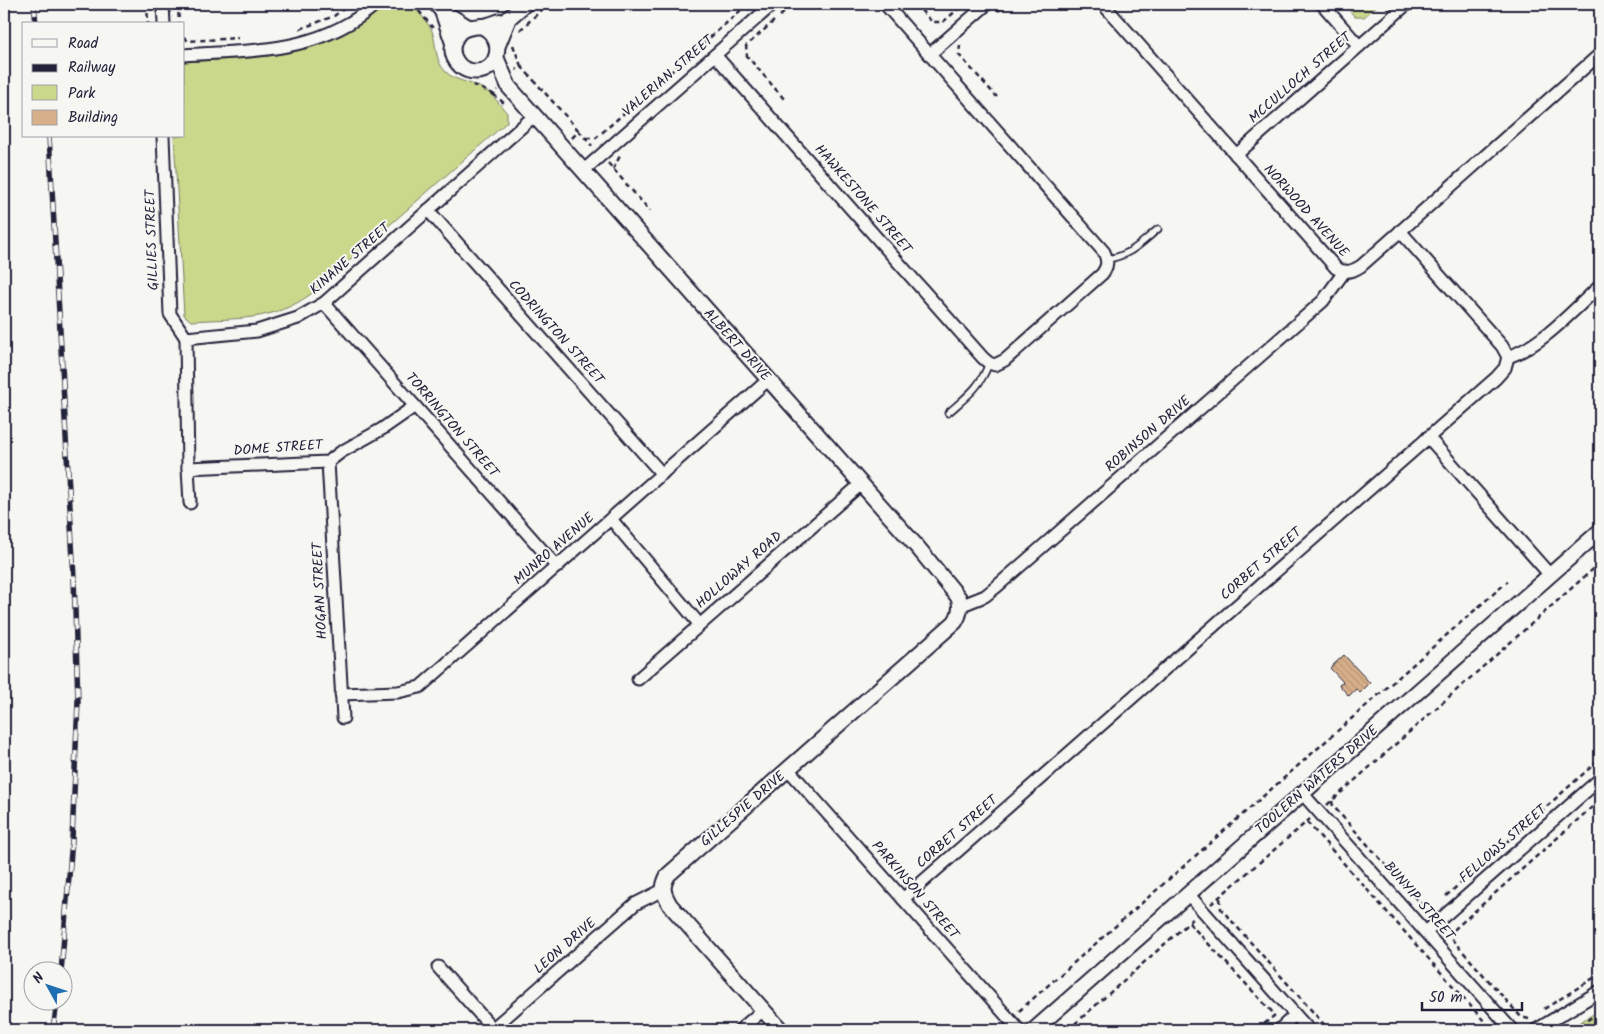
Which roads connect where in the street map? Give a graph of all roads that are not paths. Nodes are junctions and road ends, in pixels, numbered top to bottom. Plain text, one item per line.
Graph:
1 (163, 4) edge
2 (376, 4) edge
3 (525, 4) edge
4 (773, 4) edge
5 (885, 4) edge
6 (987, 4) edge
7 (1103, 4) edge
8 (1322, 4) edge
9 (1407, 4) edge
10 (439, 7) edge
11 (505, 19) junction
12 (164, 22) edge
13 (474, 27) junction
14 (453, 43) junction
15 (1359, 46) junction
16 (497, 51) junction
17 (930, 54) junction
18 (1600, 54) edge
19 (185, 55) edge
20 (715, 55) junction
21 (479, 71) junction
22 (509, 87) junction
23 (534, 116) junction
24 (163, 138) edge
25 (1236, 154) junction
26 (583, 171) junction
27 (428, 210) junction
28 (1158, 229) dead end
29 (1400, 231) junction
30 (1107, 258) junction
31 (1344, 272) junction
32 (1600, 286) edge
33 (324, 303) junction
34 (186, 338) junction
35 (1508, 357) junction
36 (989, 363) junction
37 (768, 380) junction
38 (415, 406) junction
39 (948, 413) dead end
40 (1428, 437) junction
41 (328, 462) junction
42 (188, 468) junction
43 (662, 474) junction
44 (861, 484) junction
45 (190, 503) dead end
46 (610, 519) junction
47 (1600, 531) edge
48 (557, 566) junction
49 (1550, 575) junction
50 (960, 606) junction
51 (700, 624) junction
52 (638, 679) dead end
53 (341, 694) junction
54 (343, 718) dead end
55 (788, 769) junction
56 (1600, 779) edge
57 (1302, 793) junction
58 (663, 890) junction
59 (1188, 894) junction
60 (904, 899) junction
61 (1426, 932) junction
62 (438, 967) dead end
63 (1600, 991) edge
64 (763, 1010) junction
65 (1295, 1015) junction
66 (492, 1030) edge
67 (740, 1030) edge
68 (781, 1030) edge
69 (1019, 1030) edge
70 (1034, 1030) edge
71 (1279, 1030) edge
72 (1309, 1030) edge
73 (1512, 1030) edge
74 (1536, 1030) edge

1 - 12 street
2 - 19 street
3 - 11 street
4 - 20 street, VALERIAN STREET
5 - 17 street
6 - 17 street
7 - 25 street, NORWOOD AVENUE
8 - 15 street
9 - 15 street, MCCULLOCH STREET
10 - 13 street
10 - 14 street
11 - 13 street
11 - 16 street
13 - 14 street
13 - 16 street
14 - 21 street
15 - 25 street, MCCULLOCH STREET
16 - 21 street
16 - 22 street, ALBERT DRIVE
17 - 30 street
18 - 29 street, NORWOOD AVENUE
20 - 26 street, VALERIAN STREET
20 - 36 street, HAWKESTONE STREET
21 - 22 street, ALBERT DRIVE
22 - 23 street, ALBERT DRIVE
23 - 26 street, ALBERT DRIVE
23 - 27 street, KINANE STREET
24 - 34 street, GILLIES STREET
25 - 31 street, NORWOOD AVENUE
26 - 37 street, ALBERT DRIVE
27 - 33 street, KINANE STREET
27 - 43 street, CODRINGTON STREET
28 - 30 lane
29 - 31 street, NORWOOD AVENUE
29 - 35 street
30 - 36 street
31 - 50 street, ROBINSON DRIVE
32 - 35 street
33 - 34 street, KINANE STREET
33 - 38 street, TORRINGTON STREET
34 - 42 street
35 - 40 street, CORBET STREET
36 - 39 lane
37 - 43 street, MUNRO AVENUE
37 - 44 street, ALBERT DRIVE
38 - 41 street, DOME STREET
38 - 48 street, TORRINGTON STREET
40 - 49 street
40 - 60 street, CORBET STREET
41 - 42 street, DOME STREET
41 - 53 street, HOGAN STREET
42 - 45 street
43 - 46 street, MUNRO AVENUE
44 - 50 street, ALBERT DRIVE
44 - 51 street, HOLLOWAY ROAD
46 - 48 street, MUNRO AVENUE
46 - 51 street
47 - 49 street, TOOLERN WATERS DRIVE
48 - 53 street, MUNRO AVENUE
49 - 57 street, TOOLERN WATERS DRIVE
50 - 55 street, GILLESPIE DRIVE
51 - 52 street, HOLLOWAY ROAD
53 - 54 street, HOGAN STREET
55 - 58 street, GILLESPIE DRIVE
55 - 60 street, PARKINSON STREET
56 - 61 street, FELLOWS STREET
57 - 59 street, TOOLERN WATERS DRIVE
57 - 61 street, BUNYIP STREET
58 - 64 street
58 - 66 street, LEON DRIVE
59 - 65 street
59 - 70 street, TOOLERN WATERS DRIVE
60 - 69 street, PARKINSON STREET
61 - 73 street, BUNYIP STREET
62 - 66 street
63 - 74 street
64 - 67 street
64 - 68 street
65 - 71 street
65 - 72 street

